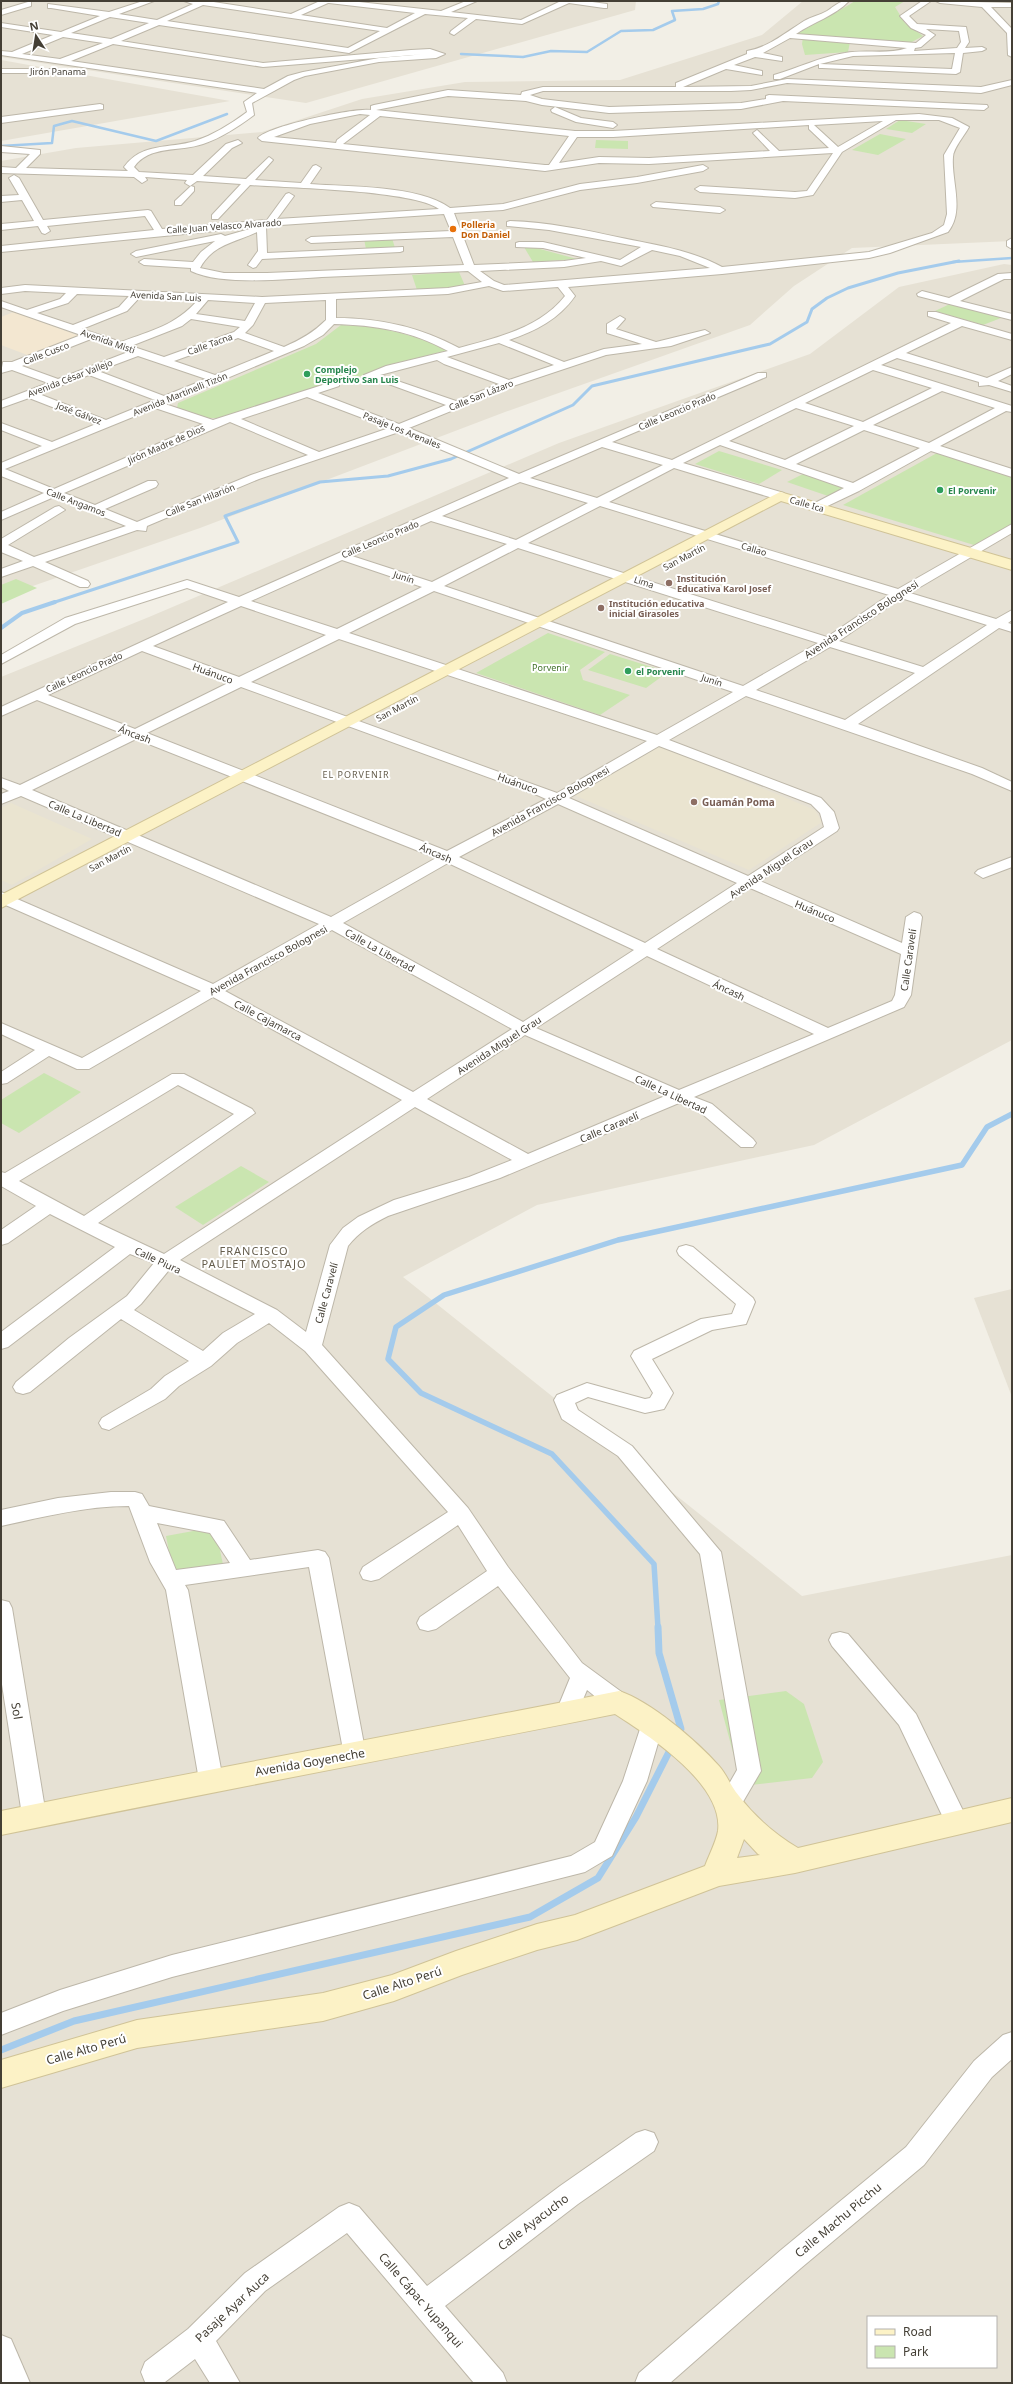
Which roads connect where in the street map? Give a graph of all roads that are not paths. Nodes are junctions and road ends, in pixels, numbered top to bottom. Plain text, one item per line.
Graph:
1 (58, 1) edge
2 (150, 1) edge
3 (188, 1) edge
4 (326, 1) edge
5 (329, 1) edge
6 (380, 1) edge
7 (472, 1) edge
8 (568, 1) edge
9 (845, 1) edge
10 (927, 1) edge
11 (940, 1) edge
12 (204, 2) edge
13 (263, 3) dead end
14 (28, 4) dead end
15 (984, 5) junction
16 (1012, 5) edge
17 (51, 6) dead end
18 (368, 6) junction
19 (604, 6) dead end
20 (67, 9) junction
21 (79, 10) junction
22 (246, 10) junction
23 (422, 12) junction
24 (1, 13) edge
25 (53, 14) dead end
26 (438, 14) junction
27 (109, 15) junction
28 (234, 16) dead end
29 (291, 17) junction
30 (1012, 17) edge
31 (473, 18) junction
32 (997, 18) junction
33 (221, 21) dead end
34 (32, 22) dead end
35 (154, 22) junction
36 (278, 22) dead end
37 (335, 23) junction
38 (1, 25) edge
39 (914, 26) junction
40 (18, 28) junction
41 (265, 28) dead end
42 (202, 29) junction
43 (321, 30) dead end
44 (387, 30) junction
45 (1011, 31) edge
46 (454, 33) dead end
47 (1, 34) edge
48 (64, 35) junction
49 (187, 36) dead end
50 (246, 36) junction
51 (789, 36) junction
52 (307, 37) dead end
53 (113, 42) junction
54 (173, 42) dead end
55 (233, 42) dead end
56 (293, 44) junction
57 (159, 49) junction
58 (982, 49) dead end
59 (214, 50) dead end
60 (280, 50) dead end
61 (906, 51) junction
62 (959, 51) junction
63 (740, 52) dead end
64 (1, 53) edge
65 (13, 54) junction
66 (754, 54) junction
67 (201, 55) junction
68 (1012, 55) edge
69 (144, 56) dead end
70 (268, 57) dead end
71 (779, 59) dead end
72 (131, 61) dead end
73 (188, 61) dead end
74 (64, 62) junction
75 (255, 64) junction
76 (711, 64) dead end
77 (847, 64) junction
78 (726, 67) junction
79 (110, 69) junction
80 (168, 69) dead end
81 (241, 69) dead end
82 (1, 71) edge
83 (759, 73) dead end
84 (155, 74) junction
85 (901, 74) junction
86 (227, 75) dead end
87 (661, 79) dead end
88 (787, 81) junction
89 (1012, 82) edge
90 (207, 84) junction
91 (844, 84) junction
92 (675, 86) junction
93 (649, 88) junction
94 (954, 89) junction
95 (266, 92) junction
96 (494, 97) junction
97 (526, 98) junction
98 (781, 99) junction
99 (542, 102) junction
100 (845, 103) junction
101 (952, 106) junction
102 (100, 107) dead end
103 (360, 112) junction
104 (800, 112) dead end
105 (378, 113) junction
106 (891, 118) junction
107 (1, 120) edge
108 (863, 120) junction
109 (956, 122) junction
110 (468, 123) junction
111 (810, 125) junction
112 (688, 130) junction
113 (757, 133) dead end
114 (573, 138) dead end
115 (340, 142) dead end
116 (238, 143) dead end
117 (1, 149) edge
118 (838, 150) junction
119 (157, 154) dead end
120 (777, 154) junction
121 (737, 156) junction
122 (269, 160) dead end
123 (552, 167) junction
124 (316, 168) dead end
125 (704, 168) junction
126 (1, 170) edge
127 (134, 174) junction
128 (16, 175) junction
129 (1, 178) edge
130 (195, 178) junction
131 (364, 180) dead end
132 (250, 182) junction
133 (104, 183) dead end
134 (135, 185) dead end
135 (304, 186) junction
136 (357, 189) junction
137 (700, 189) junction
138 (223, 191) dead end
139 (239, 192) junction
140 (253, 194) dead end
141 (275, 195) dead end
142 (25, 197) junction
143 (1, 200) edge
144 (178, 203) dead end
145 (397, 204) dead end
146 (656, 205) dead end
147 (503, 208) junction
148 (689, 208) junction
149 (445, 209) junction
150 (720, 210) dead end
151 (34, 213) junction
152 (1, 217) edge
153 (215, 217) dead end
154 (304, 220) junction
155 (40, 223) junction
156 (510, 224) junction
157 (264, 225) junction
158 (1, 227) edge
159 (159, 231) junction
160 (456, 234) junction
161 (233, 236) junction
162 (311, 240) junction
163 (1012, 242) edge
164 (51, 243) junction
165 (519, 245) junction
166 (1012, 246) edge
167 (649, 247) junction
168 (1, 249) edge
169 (400, 249) dead end
170 (315, 253) junction
171 (136, 254) dead end
172 (260, 256) junction
173 (598, 259) junction
174 (144, 262) dead end
175 (621, 263) junction
176 (197, 265) junction
177 (527, 265) junction
178 (470, 268) junction
179 (722, 271) junction
180 (244, 276) junction
181 (1012, 276) edge
182 (633, 279) junction
183 (490, 283) junction
184 (561, 285) junction
185 (1, 291) edge
186 (74, 291) junction
187 (922, 294) dead end
188 (136, 295) junction
189 (331, 297) junction
190 (205, 298) junction
191 (232, 300) junction
192 (262, 300) junction
193 (951, 301) junction
194 (1, 304) edge
195 (28, 314) junction
196 (932, 314) dead end
197 (189, 316) junction
198 (1012, 317) edge
199 (620, 319) dead end
200 (330, 321) junction
201 (961, 322) junction
202 (248, 325) junction
203 (72, 329) junction
204 (988, 330) junction
205 (705, 333) dead end
206 (238, 334) junction
207 (91, 335) junction
208 (1012, 337) edge
209 (498, 339) junction
210 (655, 345) junction
211 (121, 346) junction
212 (285, 351) junction
213 (457, 351) junction
214 (138, 352) junction
215 (896, 354) junction
216 (437, 356) junction
217 (164, 361) junction
218 (1, 362) edge
219 (12, 366) junction
220 (565, 366) junction
221 (872, 366) junction
222 (1, 370) edge
223 (1012, 370) edge
224 (88, 371) junction
225 (762, 376) dead end
226 (216, 379) junction
227 (988, 382) junction
228 (58, 383) junction
229 (335, 384) dead end
230 (509, 384) junction
231 (942, 387) junction
232 (1012, 389) edge
233 (307, 393) junction
234 (29, 394) junction
235 (962, 394) junction
236 (160, 402) junction
237 (795, 404) junction
238 (1, 405) edge
239 (456, 405) junction
240 (1008, 408) edge
241 (230, 418) junction
242 (106, 424) junction
243 (213, 424) junction
244 (865, 425) junction
245 (1, 426) edge
246 (400, 428) junction
247 (719, 441) junction
248 (602, 443) junction
249 (53, 446) junction
250 (931, 447) junction
251 (320, 456) junction
252 (1012, 462) edge
253 (673, 464) junction
254 (786, 464) junction
255 (1, 467) edge
256 (495, 469) joint
257 (1000, 469) junction
258 (1, 472) edge
259 (1012, 473) edge
260 (519, 478) junction
261 (152, 484) dead end
262 (855, 488) junction
263 (55, 493) junction
264 (786, 498) junction
265 (598, 502) junction
266 (817, 507) junction
267 (96, 509) junction
268 (60, 510) dead end
269 (1, 516) edge
270 (432, 517) junction
271 (136, 526) junction
272 (1012, 528) edge
273 (151, 531) dead end
274 (714, 537) junction
275 (518, 543) junction
276 (1, 544) edge
277 (1, 547) edge
278 (970, 552) junction
279 (341, 556) junction
280 (30, 561) junction
281 (1012, 565) edge
282 (1, 572) edge
283 (633, 579) junction
284 (84, 584) dead end
285 (433, 587) junction
286 (900, 593) junction
287 (237, 602) junction
288 (1012, 614) edge
289 (998, 623) junction
290 (545, 624) junction
291 (1012, 628) edge
292 (336, 634) junction
293 (829, 642) junction
294 (140, 646) junction
295 (1, 660) edge
296 (924, 672) junction
297 (454, 673) junction
298 (240, 682) junction
299 (743, 690) junction
300 (36, 695) junction
301 (1, 712) edge
302 (355, 724) junction
303 (852, 727) junction
304 (135, 734) junction
305 (657, 740) junction
306 (250, 779) junction
307 (1, 782) edge
308 (1011, 784) edge
309 (21, 790) junction
310 (557, 799) junction
311 (1, 800) edge
312 (134, 839) junction
313 (448, 858) junction
314 (1012, 862) edge
315 (983, 873) dead end
316 (750, 883) junction
317 (7, 901) edge
318 (1, 915) edge
319 (914, 917) dead end
320 (333, 924) junction
321 (645, 951) junction
322 (909, 952) junction
323 (212, 990) junction
324 (1, 1028) edge
325 (524, 1029) junction
326 (826, 1034) junction
327 (48, 1050) junction
328 (1, 1079) edge
329 (680, 1097) junction
330 (415, 1100) junction
331 (747, 1143) dead end
332 (527, 1161) junction
333 (3, 1179) edge
334 (49, 1206) junction
335 (85, 1224) junction
336 (1, 1239) edge
337 (128, 1246) junction
338 (686, 1251) dead end
339 (166, 1261) junction
340 (120, 1310) junction
341 (270, 1314) junction
342 (1, 1342) edge
343 (312, 1346) junction
344 (204, 1361) junction
345 (23, 1387) dead end
346 (109, 1423) dead end
347 (142, 1511) junction
348 (461, 1513) junction
349 (1, 1518) edge
350 (244, 1568) junction
351 (371, 1573) dead end
352 (500, 1573) junction
353 (171, 1579) junction
354 (1, 1608) edge
355 (428, 1623) dead end
356 (840, 1640) dead end
357 (582, 1675) junction
358 (619, 1702) junction
359 (568, 1712) junction
360 (660, 1730) junction
361 (355, 1755) junction
362 (211, 1780) junction
363 (729, 1805) junction
364 (1012, 1810) edge
365 (34, 1815) junction
366 (1, 1823) edge
367 (957, 1823) junction
368 (795, 1861) junction
369 (717, 1874) junction
370 (1, 2024) edge
371 (1012, 2043) edge
372 (1, 2074) edge
373 (645, 2142) dead end
374 (349, 2216) joint
375 (424, 2305) junction
376 (198, 2339) junction
377 (155, 2372) dead end
378 (226, 2383) edge
379 (493, 2383) edge
380 (649, 2383) edge

1 - 21 street
2 - 27 street
3 - 12 street
4 - 29 street
5 - 18 street
6 - 18 street
7 - 26 street
8 - 19 street
8 - 31 street
9 - 51 street
10 - 39 street
11 - 15 street
12 - 22 street
12 - 35 street
13 - 22 street
14 - 24 street
15 - 16 street
15 - 32 street
17 - 20 street
18 - 23 street
20 - 21 street
20 - 25 street
21 - 27 street
22 - 28 street
22 - 29 street
23 - 26 street
23 - 44 street
26 - 31 street
27 - 35 street
27 - 48 street
29 - 36 street
29 - 37 street
30 - 32 street
31 - 46 street
32 - 45 street
33 - 42 street
34 - 40 street
35 - 42 street
35 - 53 street
37 - 43 street
37 - 44 street
38 - 40 street
39 - 61 street
39 - 62 street
40 - 47 street
40 - 48 street
41 - 50 street
42 - 49 street
42 - 50 street
44 - 56 street
45 - 68 street
48 - 53 street
48 - 65 street
50 - 55 street
50 - 56 street
51 - 61 street
51 - 66 street
52 - 56 street
53 - 57 street
53 - 74 street
54 - 57 street
56 - 60 street
57 - 67 street
57 - 69 street
58 - 62 street
59 - 67 street
61 - 62 street
61 - 85 street
61 - 92 street
62 - 85 street
63 - 66 street
64 - 65 street
65 - 74 street
66 - 71 street
66 - 78 street
67 - 73 street
67 - 75 street
70 - 75 street
72 - 79 street
74 - 79 street
74 - 82 street, Jirón Panama
75 - 81 street
75 - 95 street
76 - 78 street
77 - 85 street
77 - 88 street
77 - 91 street
78 - 83 street
78 - 92 street
79 - 84 street
80 - 84 street
84 - 90 street
86 - 90 street
87 - 93 street
88 - 91 street
88 - 93 street
89 - 94 street
90 - 95 street
91 - 94 street
91 - 100 street
92 - 93 street
93 - 97 street
93 - 98 street
94 - 101 street
95 - 127 street
96 - 97 street
96 - 103 street
96 - 110 street
97 - 99 street
98 - 99 street
98 - 100 street
99 - 112 street
100 - 101 street
100 - 108 street
101 - 109 street
102 - 107 street
103 - 105 street
103 - 123 street
104 - 111 street
105 - 110 street
105 - 115 street
106 - 108 street
106 - 109 street
106 - 118 street
108 - 111 street
109 - 179 street
110 - 112 street
111 - 112 street
111 - 118 street
113 - 120 street
114 - 123 street
116 - 130 street
117 - 128 street
118 - 120 street
118 - 137 street
119 - 127 street
120 - 121 street
121 - 123 street
121 - 125 street
122 - 132 street
124 - 135 street
125 - 137 street
125 - 147 street
126 - 128 street
127 - 128 street
127 - 130 street
127 - 134 street
128 - 129 street
128 - 133 street
128 - 142 street
130 - 132 street
130 - 144 street
131 - 136 street
132 - 135 street
132 - 139 street
135 - 136 street
136 - 149 street
137 - 148 street
138 - 139 street
139 - 140 street
139 - 153 street
141 - 157 street
142 - 143 street
142 - 151 street
145 - 149 street
146 - 148 street
147 - 149 street
147 - 156 street
148 - 150 street
149 - 154 street, Calle Juan Velasco Alvarado
149 - 160 street
151 - 152 street
151 - 155 street
154 - 157 street, Calle Juan Velasco Alvarado
154 - 162 street
155 - 158 street
155 - 159 street
155 - 164 street
156 - 165 street
156 - 167 street
157 - 159 street, Calle Juan Velasco Alvarado
157 - 161 street
157 - 172 street
159 - 164 street, Calle Juan Velasco Alvarado
160 - 162 street
160 - 178 street
161 - 171 street
161 - 176 street
162 - 170 street
163 - 166 street
164 - 168 street, Calle Juan Velasco Alvarado
165 - 173 street
165 - 177 street
167 - 175 street
167 - 179 street
169 - 170 street
170 - 172 street
172 - 180 street
173 - 175 street
173 - 177 street
174 - 176 street
175 - 182 street
176 - 180 street
177 - 178 street
178 - 180 street
178 - 183 street
179 - 182 street
180 - 191 street
181 - 193 street
182 - 184 street
183 - 184 street
183 - 189 street, Avenida San Luis
184 - 209 street
185 - 186 street, Avenida San Luis
186 - 188 street, Avenida San Luis
186 - 195 street
187 - 193 street
188 - 190 street, Avenida San Luis
188 - 203 street, Calle Cusco
189 - 192 street, Avenida San Luis
189 - 200 street
190 - 191 street, Avenida San Luis
190 - 197 street
191 - 192 street, Avenida San Luis
192 - 202 street, Calle Tacna
193 - 198 street
194 - 195 street, Avenida Misti
195 - 203 street, Avenida Misti
196 - 201 street
197 - 202 street
197 - 211 street
198 - 204 street
199 - 210 street
200 - 212 street, Avenida Martinelli Tizón
200 - 213 street
201 - 204 street
201 - 215 street
202 - 206 street, Calle Tacna
203 - 207 street, Avenida Misti
204 - 208 street
205 - 210 street, Calle San Lázaro
206 - 212 street
206 - 217 street, Calle Tacna
207 - 211 street, Avenida Misti
207 - 219 street, Calle Cusco
209 - 213 street
209 - 220 street
210 - 220 street, Calle San Lázaro
211 - 214 street, Avenida Misti
212 - 226 street, Avenida Martinelli Tizón
213 - 216 street
214 - 217 street, Avenida Misti
214 - 224 street, Avenida César Vallejo
215 - 221 street
215 - 227 street
216 - 230 street
216 - 239 street
217 - 226 street, Avenida Misti
218 - 219 street
219 - 222 street, Calle Cusco
219 - 228 street
220 - 230 street, Calle San Lázaro
221 - 231 street
221 - 237 street
223 - 227 street
224 - 228 street, Avenida César Vallejo
224 - 236 street
225 - 248 street, Calle Leoncio Prado
226 - 236 street, Avenida Martinelli Tizón
227 - 232 street
227 - 235 street
228 - 234 street, Avenida César Vallejo
229 - 233 street, Jirón Madre de Dios
230 - 239 street, Calle San Lázaro
231 - 235 street
231 - 244 street
233 - 241 street, Jirón Madre de Dios
233 - 246 street, Pasaje Los Arenales
234 - 238 street, Avenida César Vallejo
234 - 242 street, José Gálvez
235 - 240 street
236 - 242 street, Avenida Martinelli Tizón
236 - 243 street
237 - 244 street
237 - 247 street
239 - 246 street, Calle San Lázaro
240 - 250 street
241 - 243 street, Jirón Madre de Dios
241 - 251 street
242 - 249 street, Avenida Martinelli Tizón
243 - 263 street, Jirón Madre de Dios
244 - 250 street
244 - 254 street
245 - 249 street
246 - 251 street, Calle San Hilarión
246 - 256 street, Pasaje Los Arenales
247 - 253 street
247 - 254 street
248 - 253 street, Calle Ica
248 - 260 street, Calle Leoncio Prado
249 - 255 street, Avenida Martinelli Tizón
250 - 257 street
250 - 262 street
251 - 271 street, Calle San Hilarión
252 - 257 street
253 - 264 street, Calle Ica
253 - 265 street
254 - 262 street
256 - 260 street, Callao
257 - 259 street
258 - 263 street, Calle Angamos
260 - 265 street, Callao
260 - 270 street, Calle Leoncio Prado
261 - 267 street
262 - 266 street
263 - 267 street, Calle Angamos
263 - 269 street, Jirón Madre de Dios
264 - 266 street, Calle Ica
264 - 274 street, San Martín
265 - 274 street, Callao
265 - 275 street
266 - 278 street, Calle Ica
267 - 271 street, Calle Angamos
268 - 276 street
270 - 275 street, Lima
270 - 279 street, Calle Leoncio Prado
271 - 273 street, Calle Angamos
271 - 280 street, Calle San Hilarión
272 - 278 street, Avenida Francisco Bolognesi
274 - 283 street, San Martín
274 - 286 street, Callao
275 - 283 street, Lima
275 - 285 street
277 - 280 street
278 - 281 street, Calle Ica
278 - 286 street, Avenida Francisco Bolognesi
279 - 285 street, Junín
279 - 287 street, Calle Leoncio Prado
280 - 282 street, Calle San Hilarión
280 - 284 street
283 - 290 street, San Martín
283 - 293 street, Lima
285 - 290 street, Junín
285 - 292 street
286 - 289 street, Callao
286 - 293 street, Avenida Francisco Bolognesi
287 - 292 street
287 - 294 street, Calle Leoncio Prado
287 - 295 street
288 - 289 street
289 - 291 street, Callao
289 - 296 street
290 - 297 street, San Martín
290 - 299 street, Junín
292 - 297 street
292 - 298 street
293 - 296 street, Lima
293 - 299 street, Avenida Francisco Bolognesi
294 - 298 street, Huánuco
294 - 300 street, Calle Leoncio Prado
296 - 303 street
297 - 302 street, San Martín
297 - 305 street
298 - 302 street, Huánuco
298 - 304 street
299 - 303 street, Junín
299 - 305 street, Avenida Francisco Bolognesi
300 - 301 street, Calle Leoncio Prado
300 - 304 street, Áncash
302 - 306 street, San Martín
302 - 310 street, Huánuco
303 - 308 street, Junín
304 - 306 street, Áncash
304 - 309 street
305 - 310 street, Avenida Francisco Bolognesi
305 - 316 street, Avenida Miguel Grau
306 - 312 street, San Martín
306 - 313 street, Áncash
307 - 309 street, Calle La Libertad
309 - 311 street
309 - 312 street, Calle La Libertad
310 - 313 street, Avenida Francisco Bolognesi
310 - 316 street, Huánuco
312 - 317 street, San Martín
312 - 320 street, Calle La Libertad
313 - 320 street, Avenida Francisco Bolognesi
313 - 321 street, Áncash
314 - 315 street
316 - 321 street, Avenida Miguel Grau
316 - 322 street, Huánuco
317 - 318 street, San Martín
317 - 323 street, Calle Cajamarca
319 - 322 street, Calle Caravelí
320 - 323 street, Avenida Francisco Bolognesi
320 - 325 street, Calle La Libertad
321 - 325 street, Avenida Miguel Grau
321 - 326 street, Áncash
322 - 326 street, Calle Caravelí
323 - 327 street, Avenida Francisco Bolognesi
323 - 330 street, Calle Cajamarca
324 - 327 street
325 - 329 street, Calle La Libertad
325 - 330 street, Avenida Miguel Grau
326 - 329 street, Calle Caravelí
327 - 328 street
329 - 331 street, Calle La Libertad
329 - 332 street, Calle Caravelí
330 - 332 street, Calle Cajamarca
330 - 339 street, Avenida Miguel Grau
332 - 343 street, Calle Caravelí
333 - 334 street, Calle Piura
333 - 335 street
334 - 335 street, Calle Piura
334 - 336 street
335 - 337 street, Calle Piura
337 - 339 street, Calle Piura
337 - 342 street
338 - 363 street
339 - 340 street, Avenida Miguel Grau
339 - 341 street, Calle Piura
340 - 344 street
340 - 345 street, Avenida Miguel Grau
341 - 343 street, Calle Piura
341 - 344 street
343 - 348 street, Calle Piura
344 - 346 street
347 - 349 street
347 - 350 street
347 - 353 street
348 - 351 street
348 - 352 street, Calle Piura
350 - 353 street
350 - 361 street
352 - 355 street
352 - 357 street, Calle Piura
353 - 362 street
354 - 365 street, Sol
356 - 367 street
357 - 358 street, Calle Piura
357 - 359 street
358 - 359 street, Avenida Goyeneche
358 - 360 street
359 - 361 street, Avenida Goyeneche
360 - 363 street
360 - 370 street
361 - 362 street, Avenida Goyeneche
362 - 365 street, Avenida Goyeneche
363 - 368 street
363 - 369 street
364 - 367 street, Calle Alto Perú
365 - 366 street, Avenida Goyeneche
367 - 368 street, Calle Alto Perú
368 - 369 street, Calle Alto Perú
369 - 372 street, Calle Alto Perú
371 - 380 street, Calle Machu Picchu
373 - 375 street, Calle Ayacucho
374 - 375 street, Calle Cápac Yupanqui
374 - 376 street, Pasaje Ayar Auca
375 - 379 street, Calle Cápac Yupanqui
376 - 377 street, Pasaje Ayar Auca
376 - 378 street

